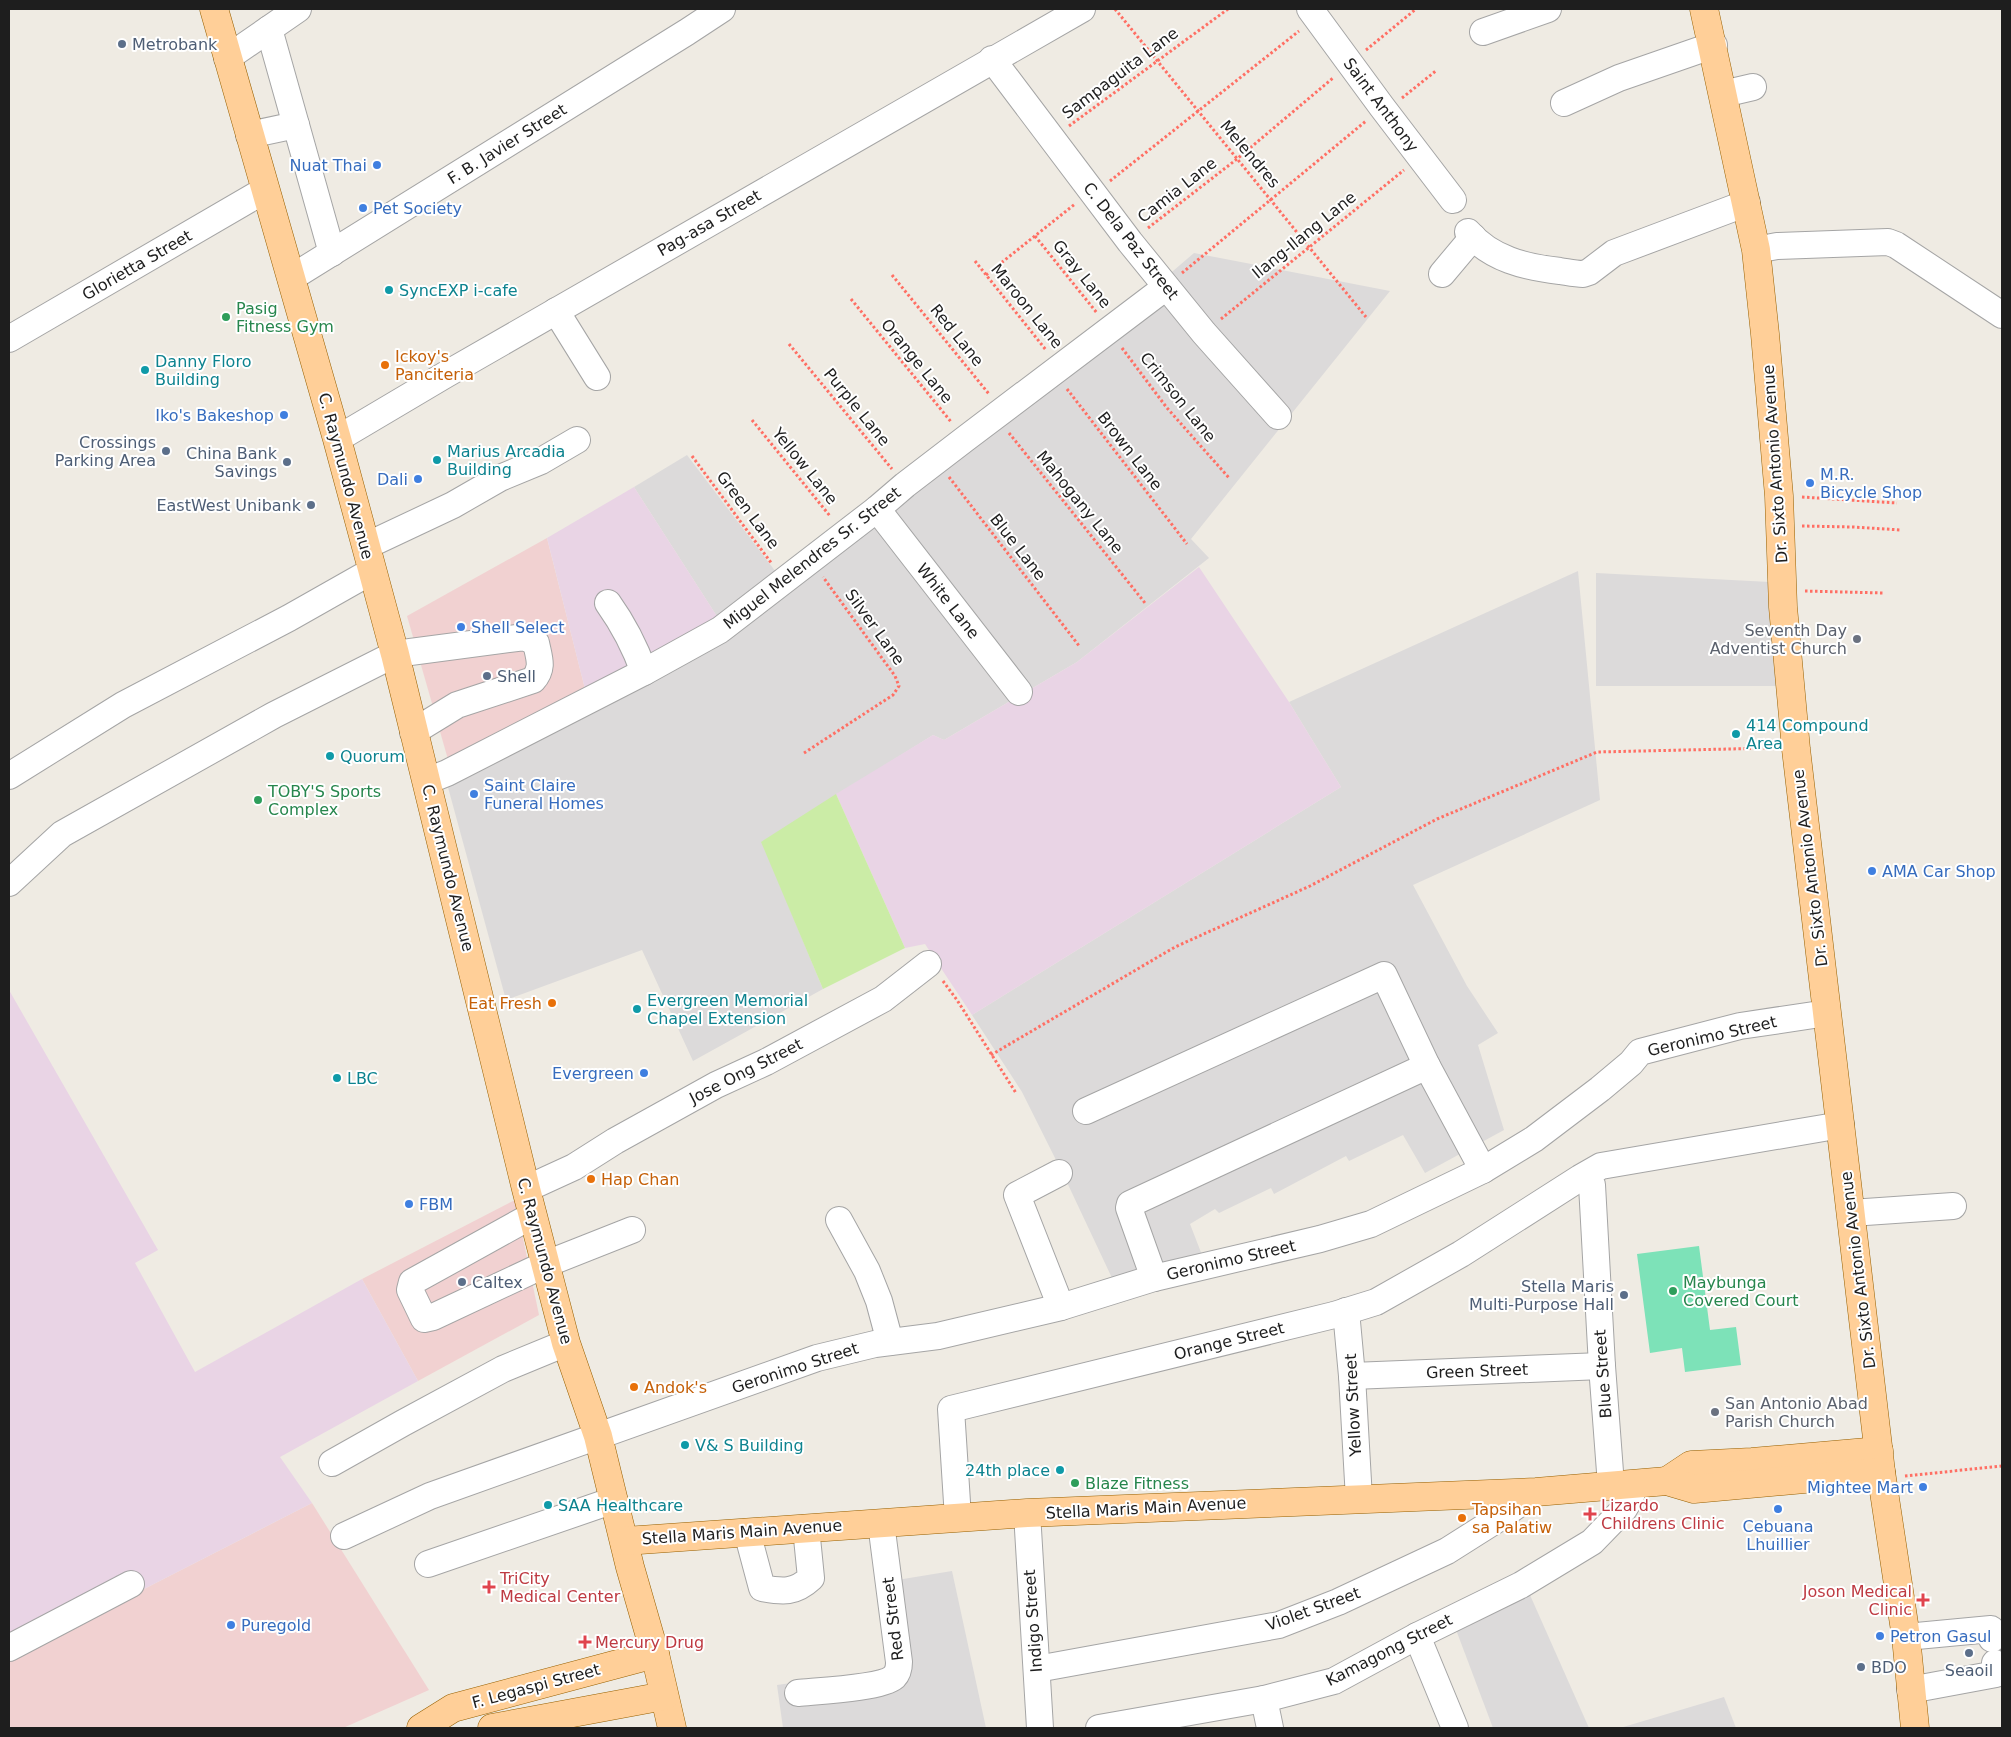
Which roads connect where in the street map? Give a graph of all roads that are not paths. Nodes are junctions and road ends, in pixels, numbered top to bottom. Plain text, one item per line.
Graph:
1 (214, 9) edge
2 (298, 9) edge
3 (722, 9) edge
4 (1082, 9) edge
5 (1548, 9) edge
6 (1704, 9) edge
7 (1313, 13) edge
8 (269, 29) junction
9 (1484, 32) dead end
10 (1714, 45) junction
11 (227, 58) junction
12 (992, 59) junction
13 (1753, 87) dead end
14 (1723, 94) junction
15 (1564, 103) dead end
16 (296, 125) junction
17 (249, 135) junction
18 (265, 190) junction
19 (1453, 200) dead end
20 (1747, 203) junction
21 (1756, 250) junction
22 (332, 253) junction
23 (1442, 274) dead end
24 (291, 278) junction
25 (1166, 287) junction
26 (556, 311) junction
27 (2002, 315) edge
28 (9, 339) edge
29 (597, 377) dead end
30 (1278, 416) dead end
31 (337, 439) junction
32 (577, 440) dead end
33 (877, 510) junction
34 (369, 559) junction
35 (608, 603) dead end
36 (395, 654) junction
37 (644, 672) junction
38 (1019, 692) dead end
39 (413, 732) junction
40 (9, 776) edge
41 (427, 781) junction
42 (9, 883) edge
43 (928, 964) road end
44 (1828, 1012) junction
45 (1427, 1066) junction
46 (1086, 1111) dead end
47 (1841, 1125) junction
48 (1483, 1170) junction
49 (1059, 1174) dead end
50 (1583, 1177) junction
51 (526, 1189) junction
52 (1953, 1206) dead end
53 (1851, 1213) junction
54 (533, 1215) junction
55 (839, 1220) dead end
56 (632, 1230) dead end
57 (546, 1264) junction
58 (1154, 1278) junction
59 (1061, 1307) junction
60 (1346, 1311) junction
61 (890, 1342) junction
62 (566, 1343) junction
63 (1602, 1366) junction
64 (1352, 1376) junction
65 (598, 1436) junction
66 (332, 1463) dead end
67 (1881, 1467) junction
68 (1622, 1485) junction
69 (1536, 1492) junction
70 (1359, 1498) junction
71 (614, 1500) junction
72 (1027, 1513) junction
73 (958, 1518) junction
74 (881, 1523) junction
75 (806, 1528) junction
76 (747, 1532) junction
77 (344, 1536) dead end
78 (625, 1541) junction
79 (428, 1564) dead end
80 (131, 1584) dead end
81 (1417, 1636) junction
82 (1906, 1637) junction
83 (9, 1648) edge
84 (655, 1654) junction
85 (1037, 1669) junction
86 (1910, 1690) junction
87 (798, 1693) dead end
88 (664, 1696) junction
89 (1264, 1700) junction
90 (421, 1728) edge
91 (492, 1728) edge
92 (672, 1728) edge
93 (1040, 1728) edge
94 (1099, 1728) edge
95 (1270, 1728) edge
96 (1455, 1728) edge
97 (1914, 1728) edge

1 - 11 main road, C. Raymundo Avenue
2 - 8 street
3 - 22 street, F. B. Javier Street
4 - 12 street, Pag-asa Street
5 - 9 street
6 - 10 main road, Dr. Sixto Antonio Avenue
7 - 19 street, Saint Anthony
8 - 11 street
8 - 16 street
10 - 14 main road, Dr. Sixto Antonio Avenue
10 - 15 street
11 - 17 main road, C. Raymundo Avenue
12 - 25 street, C. Dela Paz Street
12 - 26 street, Pag-asa Street
13 - 14 street
14 - 20 main road, Dr. Sixto Antonio Avenue
16 - 17 street
16 - 22 street
17 - 18 main road, C. Raymundo Avenue
18 - 24 main road, C. Raymundo Avenue
18 - 28 street, Glorietta Street
20 - 21 main road, Dr. Sixto Antonio Avenue
20 - 23 street
21 - 27 street
21 - 44 main road, Dr. Sixto Antonio Avenue
22 - 24 street, F. B. Javier Street
24 - 31 main road, C. Raymundo Avenue
25 - 30 street, C. Dela Paz Street
25 - 33 street, Miguel Melendres Sr. Street
26 - 29 street
26 - 31 street, Pag-asa Street
31 - 34 main road, C. Raymundo Avenue
32 - 34 street
33 - 37 street, Miguel Melendres Sr. Street
33 - 38 street, White Lane
34 - 36 main road, C. Raymundo Avenue
34 - 40 street
35 - 37 street
36 - 39 main road, C. Raymundo Avenue
36 - 39 street
36 - 42 street
37 - 41 street, Miguel Melendres Sr. Street
39 - 41 main road, C. Raymundo Avenue
41 - 51 main road, C. Raymundo Avenue
43 - 51 street, Jose Ong Street
44 - 47 main road, Dr. Sixto Antonio Avenue
44 - 48 street, Geronimo Street
45 - 46 street
45 - 48 street
45 - 58 street
47 - 50 street, Orange Street
47 - 53 main road, Dr. Sixto Antonio Avenue
48 - 58 street, Geronimo Street
49 - 59 street
50 - 60 street, Orange Street
50 - 63 street, Blue Street
51 - 54 main road, C. Raymundo Avenue
52 - 53 street
53 - 67 main road, Dr. Sixto Antonio Avenue
54 - 57 main road, C. Raymundo Avenue
54 - 57 street
55 - 61 street
56 - 57 street
57 - 62 main road, C. Raymundo Avenue
58 - 59 street, Geronimo Street
59 - 61 street, Geronimo Street
60 - 64 street, Yellow Street
60 - 73 street, Orange Street
61 - 65 street, Geronimo Street
62 - 65 main road, C. Raymundo Avenue
62 - 66 street
63 - 64 street, Green Street
63 - 68 street, Blue Street
64 - 70 street, Yellow Street
65 - 71 main road, C. Raymundo Avenue
65 - 77 street, Geronimo Street
67 - 68 main road, Stella Maris Main Avenue
67 - 82 main road, Dr. Sixto Antonio Avenue
68 - 69 main road, Stella Maris Main Avenue
68 - 81 street, Kamagong Street
69 - 70 main road, Stella Maris Main Avenue
69 - 85 street, Violet Street
70 - 72 main road, Stella Maris Main Avenue
71 - 78 main road, C. Raymundo Avenue
71 - 79 street
72 - 73 main road, Stella Maris Main Avenue
72 - 85 street, Indigo Street
73 - 74 main road, Stella Maris Main Avenue
74 - 75 main road, Stella Maris Main Avenue
74 - 87 street, Red Street
75 - 76 main road, Stella Maris Main Avenue
75 - 76 street
76 - 78 main road, Stella Maris Main Avenue
78 - 84 main road, C. Raymundo Avenue
80 - 83 street
81 - 89 street, Kamagong Street
81 - 96 street
82 - 86 main road, Dr. Sixto Antonio Avenue
82 - 86 street
84 - 88 main road, C. Raymundo Avenue
84 - 90 main road, F. Legaspi Street
85 - 93 street, Indigo Street
86 - 97 main road, Dr. Sixto Antonio Avenue
88 - 91 main road, F. Legaspi Street
88 - 92 main road, C. Raymundo Avenue
89 - 94 street, Kamagong Street
89 - 95 street

